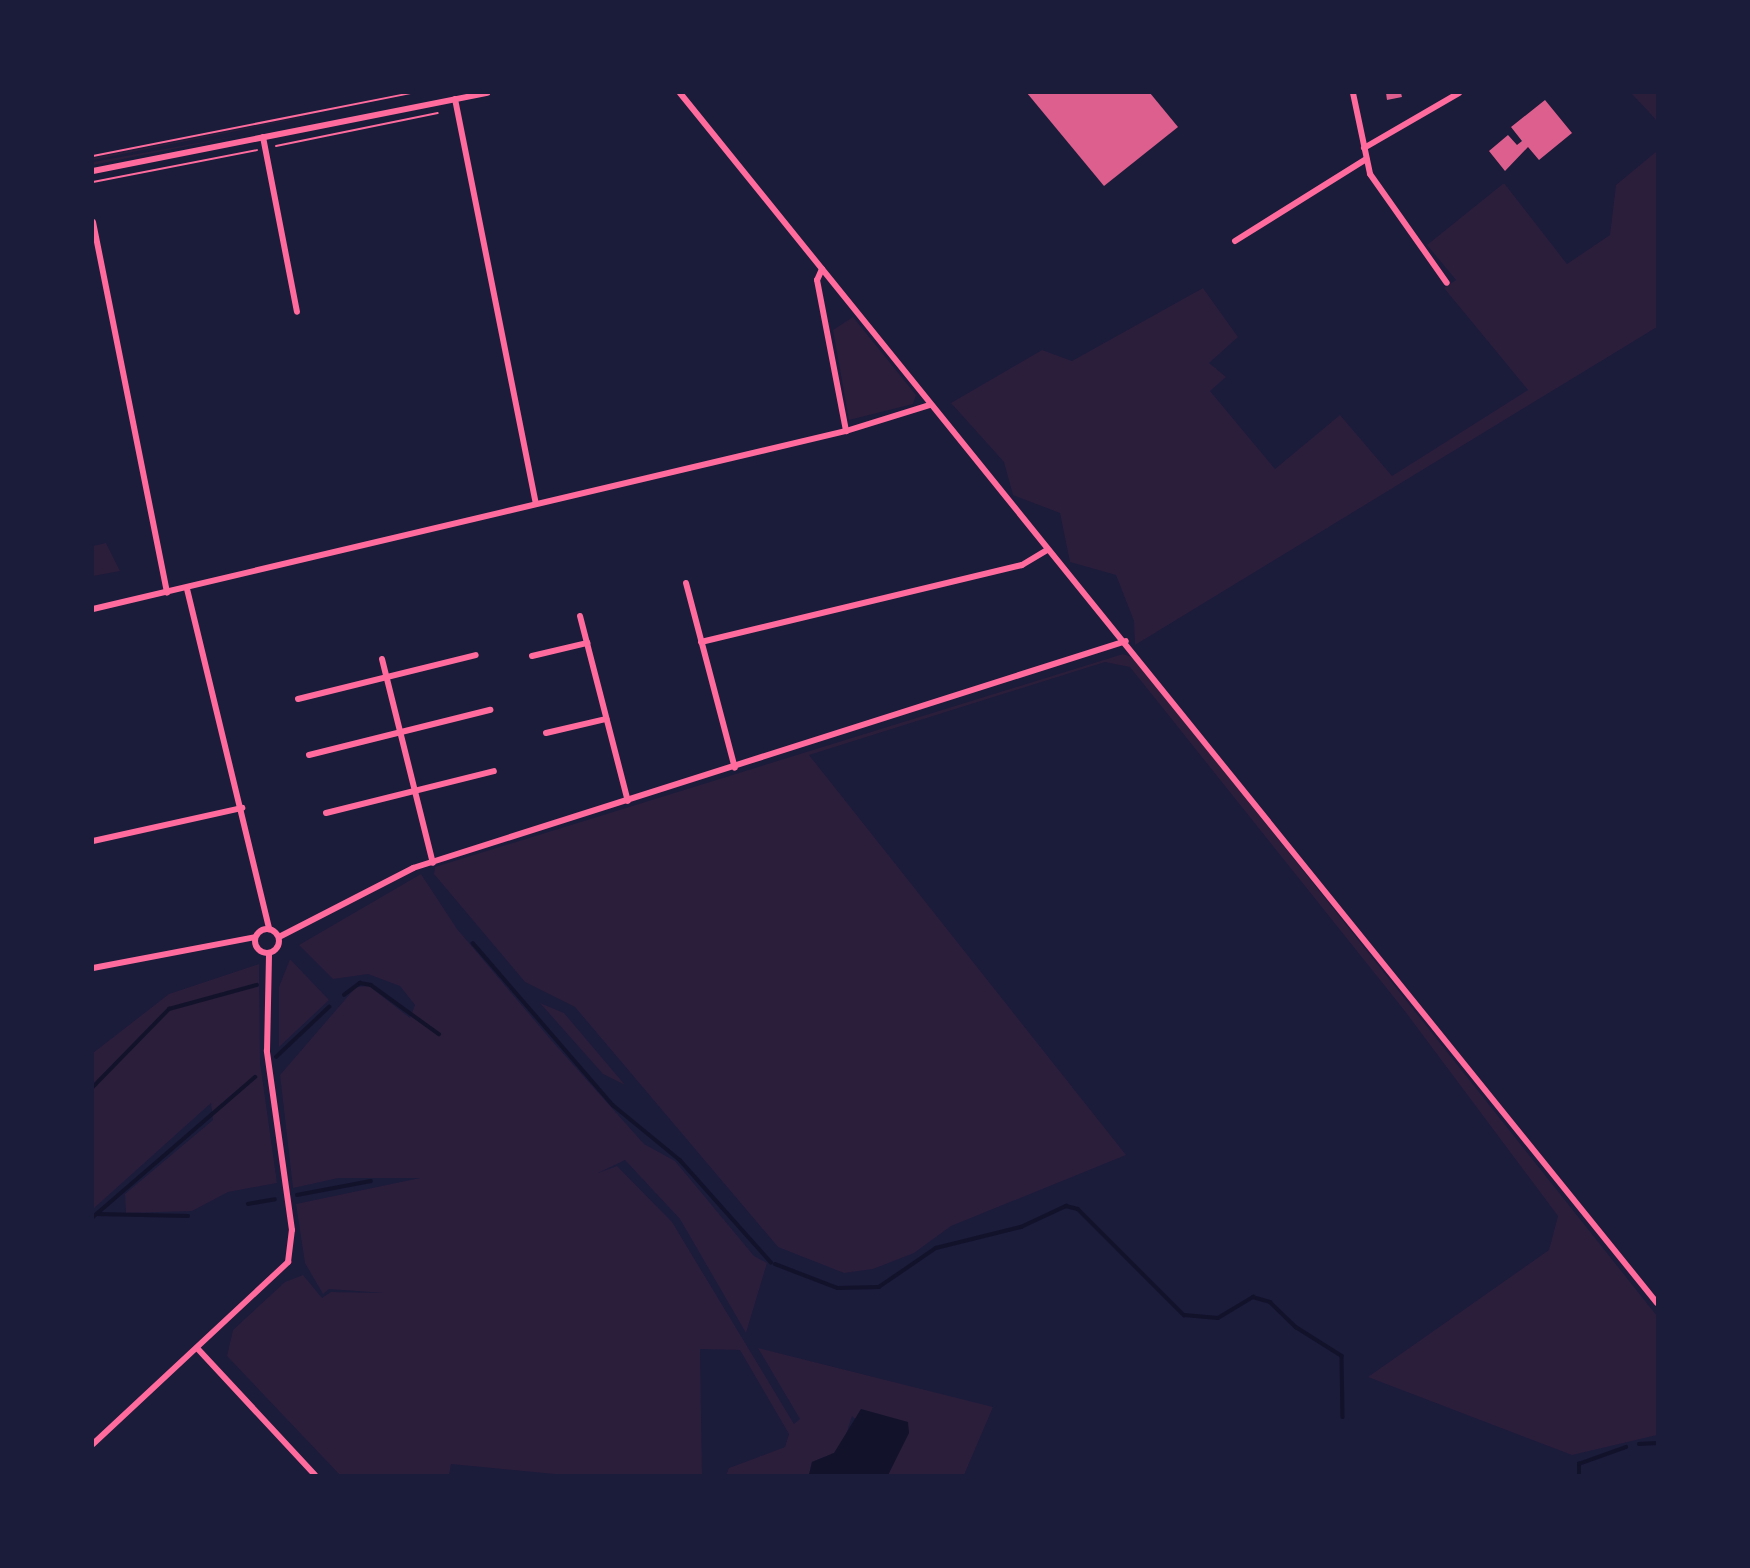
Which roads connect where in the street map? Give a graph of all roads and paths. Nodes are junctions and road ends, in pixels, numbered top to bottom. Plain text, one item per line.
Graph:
1 (412, 93) edge
2 (487, 93) edge
3 (680, 93) edge
4 (1353, 93) edge
5 (1459, 93) edge
6 (455, 99) junction
7 (263, 137) junction
8 (1364, 148) junction
9 (93, 156) edge
10 (1366, 159) junction
11 (93, 171) edge
12 (93, 222) edge
13 (1235, 241) dead end
14 (822, 269) junction
15 (1447, 283) dead end
16 (297, 312) dead end
17 (929, 405) junction
18 (846, 431) junction
19 (536, 504) junction
20 (1047, 550) junction
21 (686, 583) dead end
22 (187, 589) junction
23 (167, 593) junction
24 (93, 609) edge
25 (580, 616) dead end
26 (1126, 641) junction
27 (701, 642) junction
28 (587, 643) junction
29 (476, 655) dead end
30 (532, 656) dead end
31 (382, 659) dead end
32 (385, 679) junction
33 (298, 699) dead end
34 (490, 710) dead end
35 (606, 719) junction
36 (398, 731) junction
37 (546, 733) dead end
38 (309, 755) dead end
39 (735, 768) junction
40 (494, 771) dead end
41 (414, 790) junction
42 (628, 802) junction
43 (242, 808) junction
44 (326, 813) dead end
45 (93, 841) edge
46 (433, 863) junction
47 (269, 929) junction
48 (255, 937) junction
49 (279, 937) junction
50 (269, 953) junction
51 (93, 968) edge
52 (1657, 1303) edge
53 (197, 1348) junction
54 (93, 1444) edge
55 (315, 1475) edge

1 - 9 path
2 - 6 street
3 - 14 street
4 - 8 street
5 - 8 street
6 - 7 street
6 - 19 street
7 - 11 street
7 - 16 street
8 - 10 street
10 - 13 street
10 - 15 street
12 - 23 street
14 - 17 street
14 - 18 street
17 - 18 street
17 - 20 street
18 - 19 street
19 - 22 street
20 - 26 street
20 - 27 street
21 - 27 street
22 - 23 street
22 - 43 street
23 - 24 street
25 - 28 street
26 - 39 street
26 - 52 street
27 - 39 street
28 - 30 street
28 - 35 street
29 - 32 street
31 - 32 street
32 - 33 street
32 - 36 street
34 - 36 street
35 - 37 street
35 - 42 street
36 - 38 street
36 - 41 street
39 - 42 street
40 - 41 street
41 - 44 street
41 - 46 street
42 - 46 street
43 - 45 street
43 - 47 street
46 - 49 street
47 - 48 street
47 - 49 street
48 - 50 street
48 - 51 street
49 - 50 street
50 - 53 street
53 - 54 street
53 - 55 street

